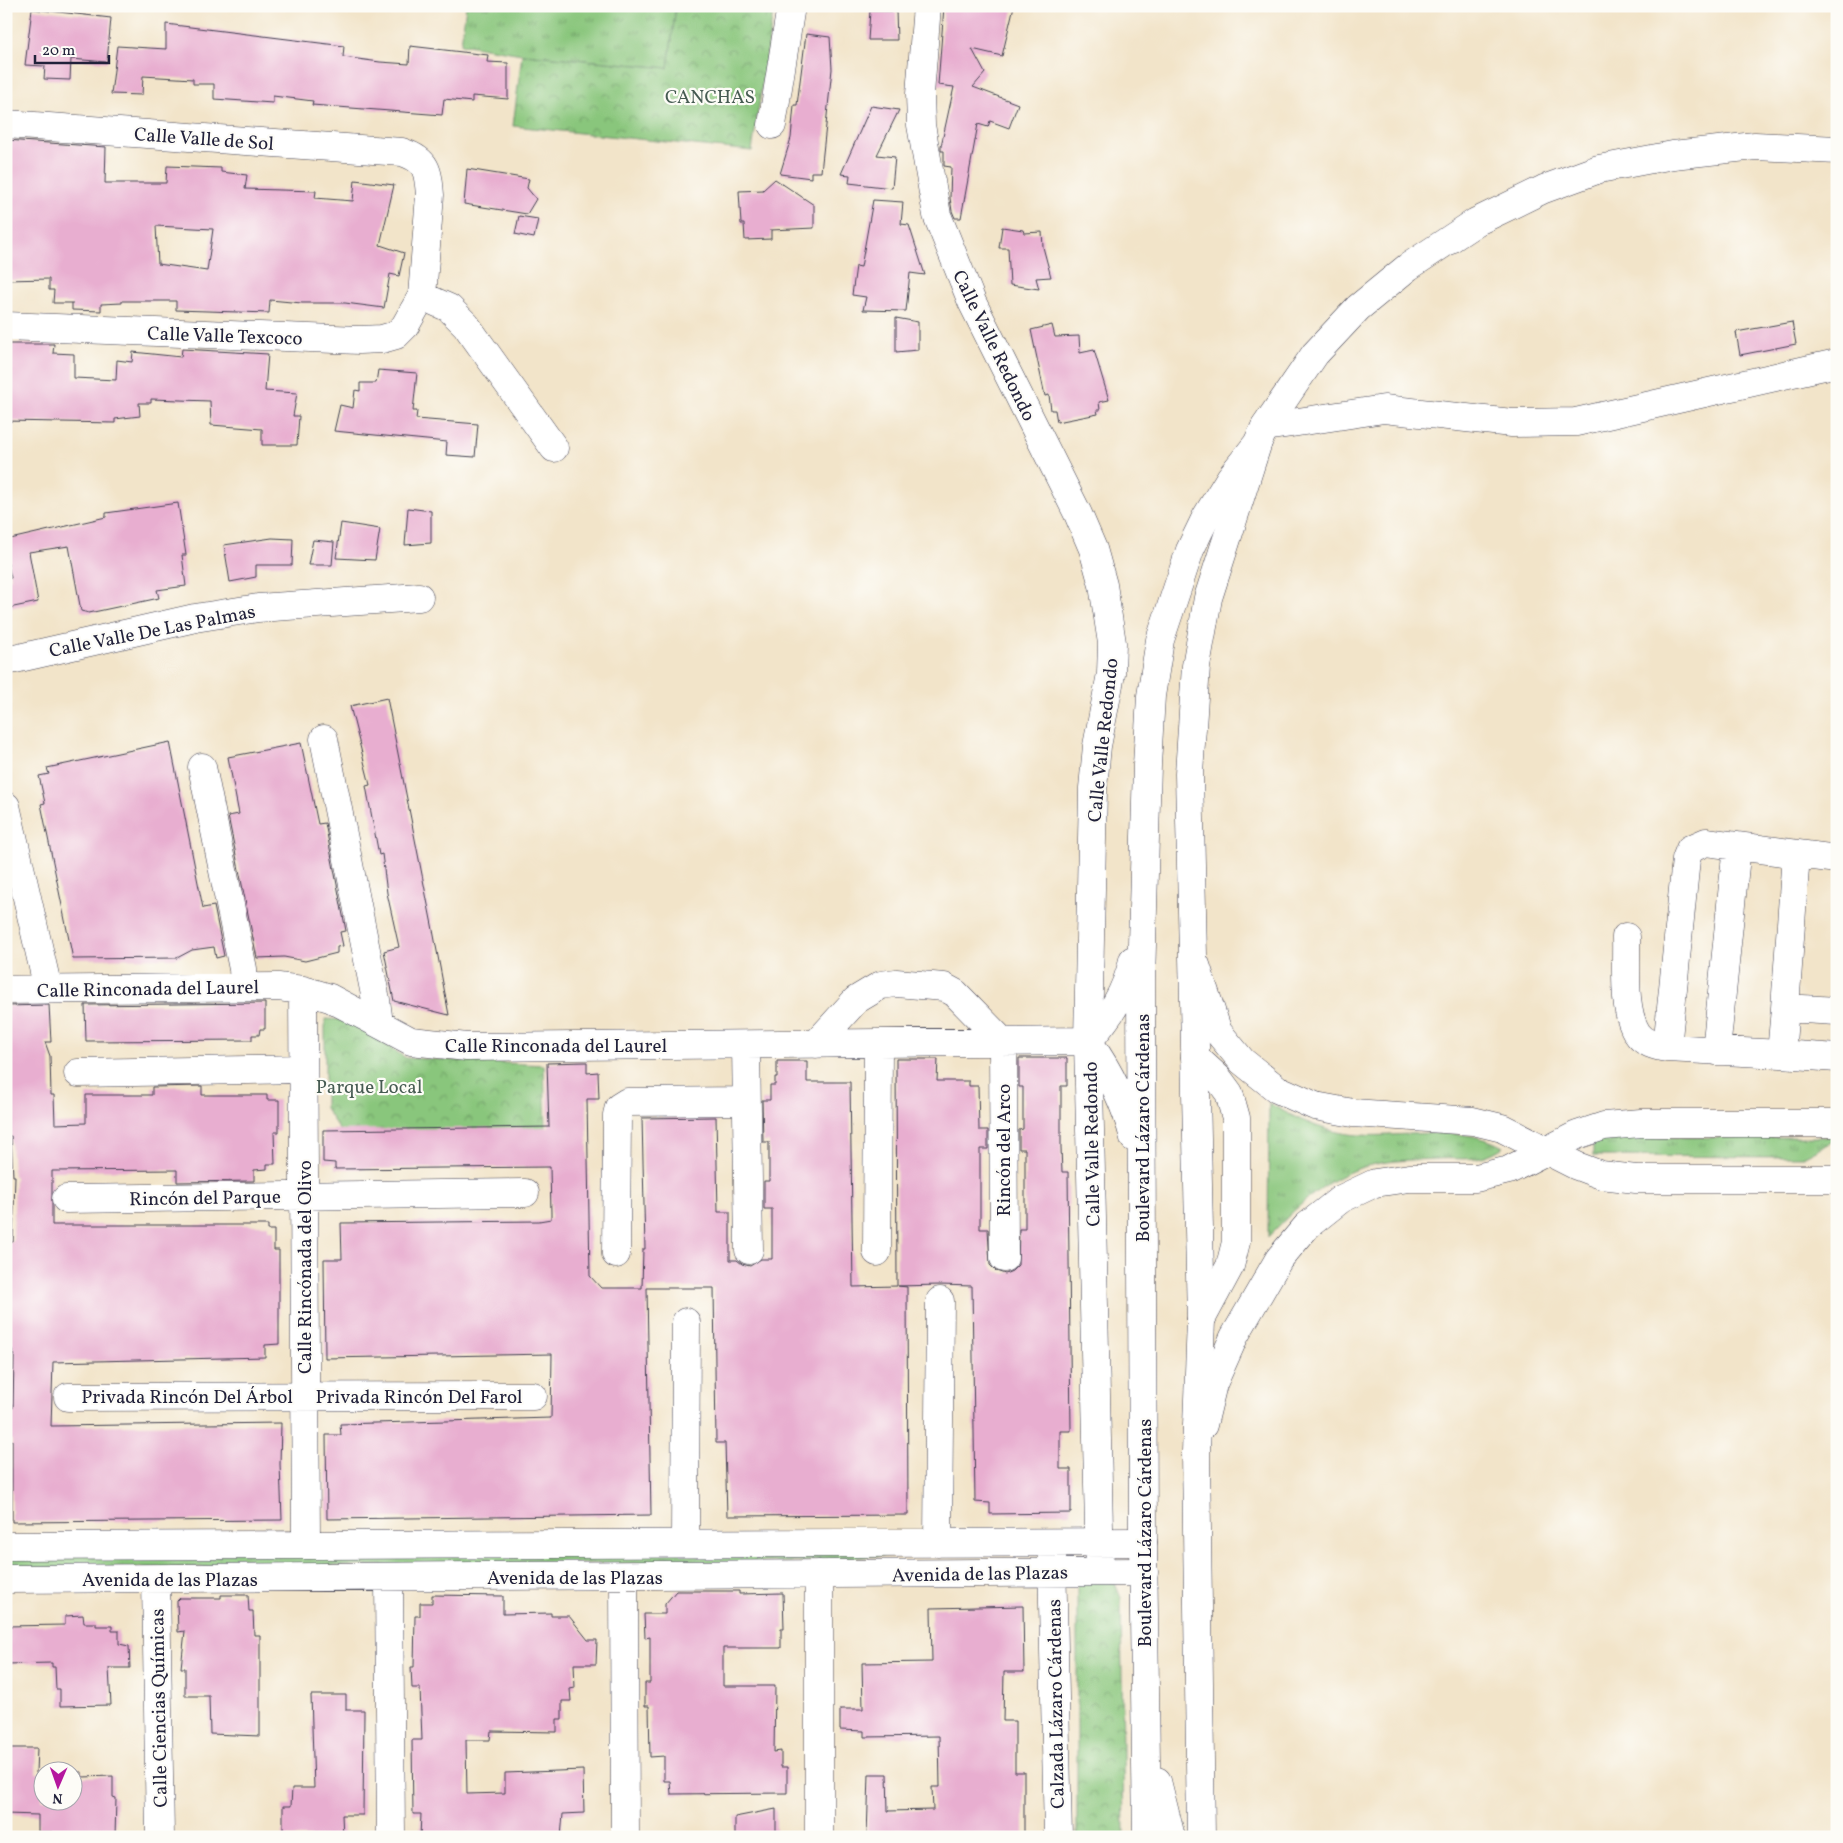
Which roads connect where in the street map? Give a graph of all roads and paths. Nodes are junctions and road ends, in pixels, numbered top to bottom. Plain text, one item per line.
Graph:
1 (791, 6) edge
2 (928, 6) edge
3 (6, 124) edge
4 (772, 125) dead end
5 (1837, 150) edge
6 (422, 296) junction
7 (6, 326) edge
8 (1837, 363) edge
9 (1261, 436) junction
10 (554, 448) dead end
11 (419, 597) dead end
12 (6, 660) edge
13 (324, 739) dead end
14 (202, 767) dead end
15 (6, 806) edge
16 (1737, 846) junction
17 (1796, 854) junction
18 (1837, 859) edge
19 (1143, 912) junction
20 (1626, 937) dead end
21 (1192, 954) junction
22 (244, 986) junction
23 (48, 989) junction
24 (6, 990) edge
25 (303, 990) junction
26 (1785, 1008) junction
27 (1837, 1011) edge
28 (379, 1024) junction
29 (1088, 1041) junction
30 (1003, 1042) junction
31 (816, 1044) junction
32 (878, 1044) junction
33 (746, 1045) junction
34 (1667, 1048) junction
35 (1716, 1051) junction
36 (1781, 1054) junction
37 (1195, 1057) junction
38 (1837, 1058) edge
39 (303, 1069) junction
40 (78, 1073) dead end
41 (746, 1101) junction
42 (1837, 1123) edge
43 (1547, 1149) junction
44 (1143, 1178) junction
45 (1837, 1179) edge
46 (525, 1193) dead end
47 (304, 1196) junction
48 (66, 1199) dead end
49 (749, 1250) dead end
50 (877, 1252) dead end
51 (616, 1254) dead end
52 (1004, 1258) dead end
53 (940, 1301) dead end
54 (1201, 1320) junction
55 (686, 1322) dead end
56 (68, 1396) dead end
57 (305, 1396) junction
58 (533, 1396) dead end
59 (1196, 1452) junction
60 (1051, 1542) junction
61 (1099, 1542) junction
62 (1143, 1542) junction
63 (686, 1543) junction
64 (938, 1543) junction
65 (306, 1544) junction
66 (6, 1546) edge
67 (1052, 1572) junction
68 (1100, 1572) junction
69 (1144, 1572) junction
70 (819, 1574) junction
71 (624, 1576) junction
72 (156, 1578) junction
73 (389, 1578) junction
74 (6, 1579) edge
75 (1146, 1733) junction
76 (160, 1837) edge
77 (391, 1837) edge
78 (626, 1837) edge
79 (819, 1837) edge
80 (1058, 1837) edge
81 (1147, 1837) edge
82 (1171, 1837) edge
83 (1201, 1837) edge

1 - 4 main road
2 - 29 main road, Calle Valle Redondo
3 - 6 main road, Calle Valle de Sol
5 - 9 main road, Boulevard Lázaro Cárdenas
6 - 7 main road, Calle Valle Texcoco
6 - 10 main road
8 - 9 main road
9 - 19 main road, Boulevard Lázaro Cárdenas
9 - 21 main road, Boulevard Lázaro Cárdenas
11 - 12 main road, Calle Valle De Las Palmas
13 - 28 main road
14 - 22 main road
15 - 23 main road
16 - 17 main road
16 - 34 main road
16 - 35 main road
17 - 18 main road
17 - 26 main road
19 - 29 main road
19 - 44 main road, Boulevard Lázaro Cárdenas
20 - 34 main road
21 - 37 main road, Boulevard Lázaro Cárdenas
21 - 43 main road
22 - 23 main road, Calle Rinconada del Laurel
22 - 25 main road, Calle Rinconada del Laurel
23 - 24 main road, Calle Rinconada del Laurel
25 - 28 main road, Calle Rinconada del Laurel
25 - 39 main road, Calle Rincónada del Olivo
26 - 27 main road
26 - 36 main road
28 - 33 main road, Calle Rinconada del Laurel
29 - 30 main road, Calle Rinconada del Laurel
29 - 44 main road
29 - 61 main road, Calle Valle Redondo
30 - 31 main road
30 - 32 main road, Calle Rinconada del Laurel
30 - 52 main road, Rincón del Arco
31 - 32 main road, Calle Rinconada del Laurel
31 - 33 main road, Calle Rinconada del Laurel
32 - 50 main road
33 - 41 main road
34 - 35 main road
35 - 36 main road
36 - 38 main road
37 - 54 main road, Boulevard Lázaro Cárdenas
37 - 54 main road
39 - 40 main road
39 - 47 main road, Calle Rincónada del Olivo
41 - 49 main road
41 - 51 main road
42 - 43 main road
43 - 45 main road
43 - 59 main road
44 - 62 main road, Boulevard Lázaro Cárdenas
46 - 47 main road, Rincón del Parque
47 - 48 main road, Rincón del Parque
47 - 57 main road, Calle Rincónada del Olivo
53 - 64 main road
54 - 59 main road, Boulevard Lázaro Cárdenas
55 - 63 main road
56 - 57 main road, Privada Rincón Del Árbol
57 - 58 main road, Privada Rincón Del Farol
57 - 65 main road, Calle Rincónada del Olivo
59 - 83 main road, Boulevard Lázaro Cárdenas
60 - 61 main road, Avenida de las Plazas
60 - 64 main road, Avenida de las Plazas
60 - 67 main road, Calzada Lázaro Cárdenas
61 - 62 main road, Avenida de las Plazas
61 - 68 main road, Calle Valle Redondo
62 - 69 main road, Boulevard Lázaro Cárdenas
63 - 64 main road, Avenida de las Plazas
63 - 65 main road, Avenida de las Plazas
65 - 66 main road, Avenida de las Plazas
67 - 68 main road, Avenida de las Plazas
67 - 70 main road, Avenida de las Plazas
67 - 80 main road, Calzada Lázaro Cárdenas
68 - 69 main road, Avenida de las Plazas
69 - 75 main road, Boulevard Lázaro Cárdenas
70 - 71 main road, Avenida de las Plazas
70 - 79 main road
71 - 73 main road, Avenida de las Plazas
71 - 78 main road
72 - 73 main road, Avenida de las Plazas
72 - 74 main road, Avenida de las Plazas
72 - 76 main road, Calle Ciencias Químicas
73 - 77 main road
75 - 81 main road, Boulevard Lázaro Cárdenas
75 - 82 main road

